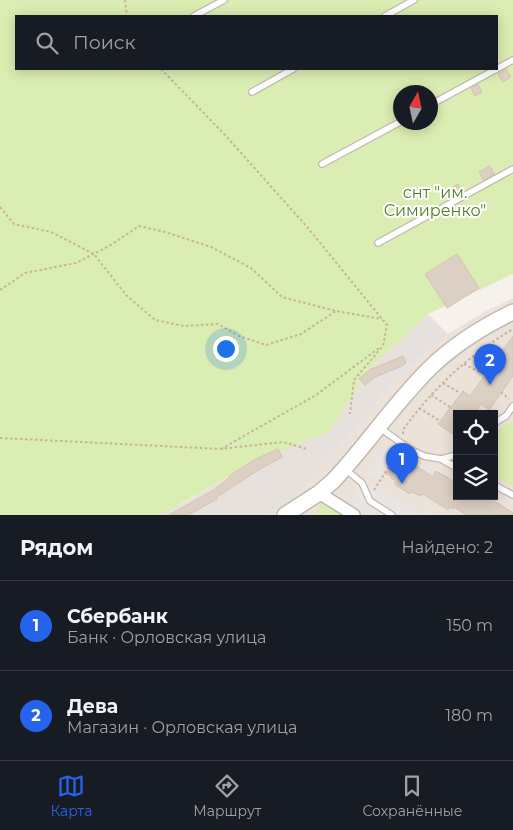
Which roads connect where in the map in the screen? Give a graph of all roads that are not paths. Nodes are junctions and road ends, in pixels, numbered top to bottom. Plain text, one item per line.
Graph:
1 (224, 0) edge
2 (414, 0) edge
3 (196, 15) edge
4 (387, 15) edge
5 (513, 60) edge
6 (498, 68) edge
7 (291, 70) edge
8 (495, 70) edge
9 (252, 92) dead end
10 (438, 101) edge
11 (393, 126) edge
12 (322, 164) dead end
13 (513, 168) edge
14 (378, 243) dead end
15 (513, 312) edge
16 (513, 406) edge
17 (498, 421) edge
18 (378, 427) junction
19 (453, 456) edge
20 (441, 458) junction
21 (453, 466) edge
22 (344, 469) junction
23 (498, 487) edge
24 (319, 493) junction
25 (513, 495) edge
26 (285, 515) edge
27 (305, 515) edge
28 (354, 515) edge
29 (392, 515) edge

1 - 3 lane
2 - 4 lane
5 - 6 lane
7 - 9 lane
8 - 10 lane
11 - 12 lane
13 - 14 lane
15 - 18 street
16 - 17 lane
18 - 20 lane
18 - 22 street
19 - 20 lane
20 - 21 lane
22 - 24 street
22 - 29 lane
23 - 25 lane
24 - 26 street
24 - 27 street
24 - 28 street

